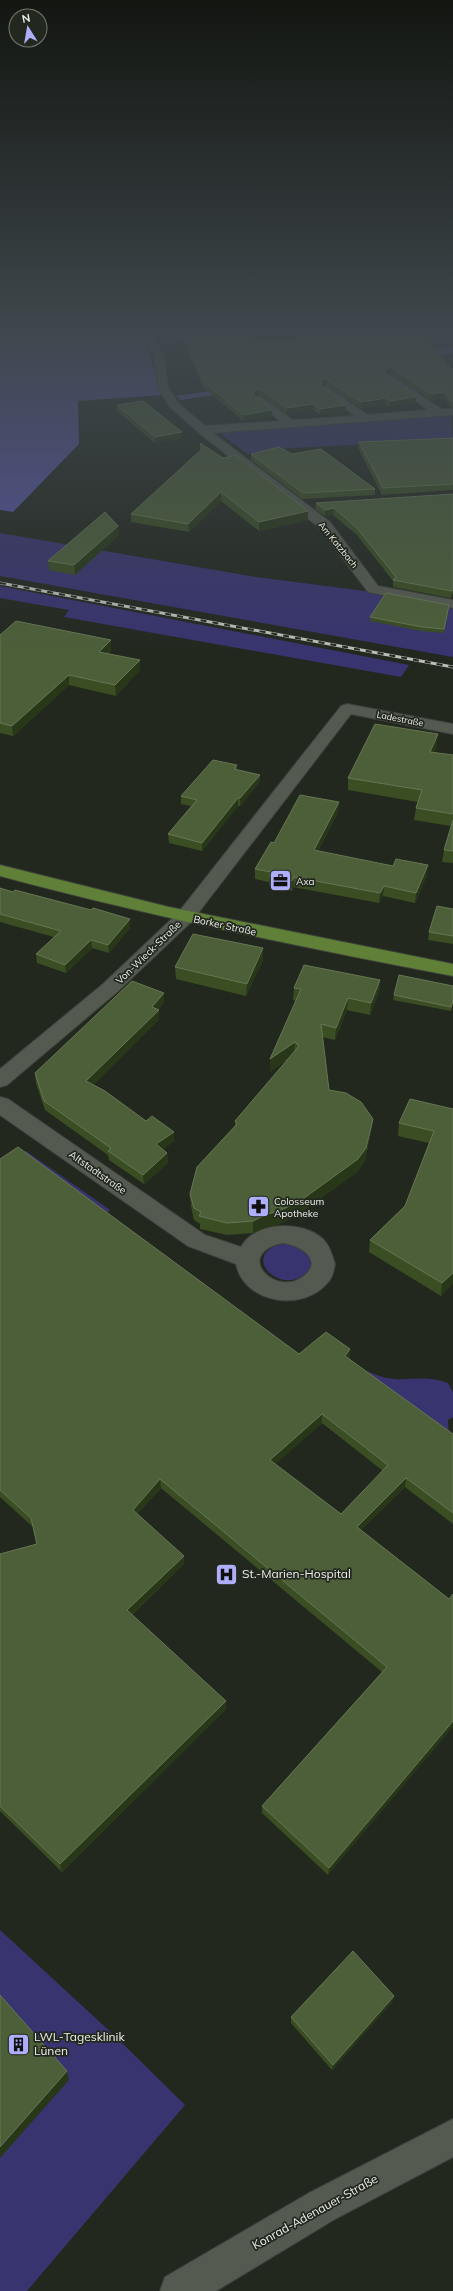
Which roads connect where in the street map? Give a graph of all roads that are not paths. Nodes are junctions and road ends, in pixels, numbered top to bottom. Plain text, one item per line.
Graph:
1 (214, 439) edge
2 (315, 504) edge
3 (300, 505) junction
4 (453, 604) edge
5 (347, 709) joint
6 (453, 729) edge
7 (0, 870) edge
8 (185, 917) junction
9 (453, 970) edge
10 (0, 1080) edge
11 (0, 1104) edge
12 (247, 1259) dead end
13 (453, 2137) edge
14 (179, 2291) edge

1 - 3 street, Am Katzbach
2 - 3 street
3 - 4 street, Am Katzbach
5 - 6 street, Ladestraße
5 - 8 street, Von-Wieck-Straße
7 - 8 main road, Borker Straße
8 - 9 main road, Borker Straße
8 - 10 street, Von-Wieck-Straße
11 - 12 street, Altstadtstraße
13 - 14 street, Konrad-Adenauer-Straße

